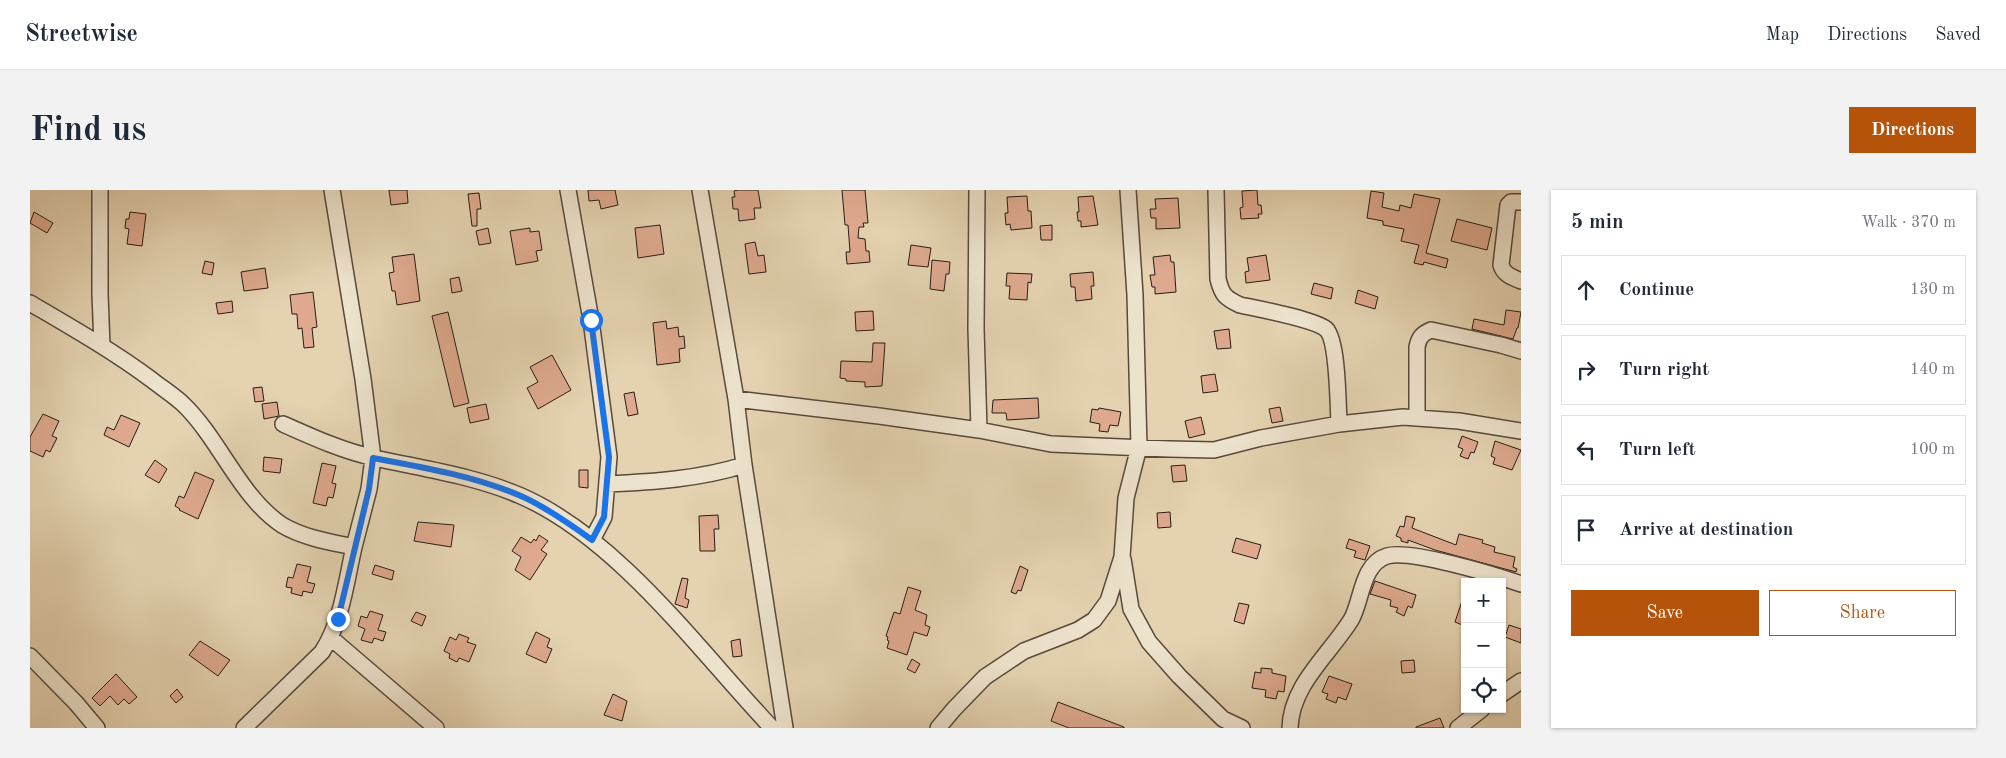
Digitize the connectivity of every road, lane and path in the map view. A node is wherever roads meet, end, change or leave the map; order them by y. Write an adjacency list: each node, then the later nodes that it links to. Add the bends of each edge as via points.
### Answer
1 (100, 190): 11 (street)
2 (332, 190): 20 (street)
3 (568, 190): 22 (street, via 591,320 609,457)
4 (700, 190): 13 (street)
5 (977, 190): 17 (street)
6 (1128, 190): 19 (street, via 1135,295)
7 (1216, 190): 16 (street, via 1218,280 1222,293 1240,305 1315,323 1327,330 1334,349)
8 (1521, 202): 9 (street, via 1508,205 1501,265 1507,275)
9 (1521, 281)
10 (30, 303): 11 (street)
11 (102, 346): 24 (street, via 184,404 251,493 282,525 310,537)
12 (1521, 351): 14 (street, via 1431,330 1423,333 1417,348)
13 (736, 399): 17 (street); 21 (street)
14 (1416, 417): 16 (street); 18 (street)
15 (283, 424): 20 (street)
16 (1339, 424): 19 (street, via 1214,450)
17 (978, 430): 19 (street, via 1051,444)
18 (1521, 431)
19 (1138, 447): 25 (street, via 1126,498)
20 (373, 458): 23 (street, via 447,473 521,496 568,522); 24 (street, via 369,489)
21 (744, 465): 22 (street, via 722,472 650,482); 36 (street)
22 (606, 484): 23 (street, via 604,517)
23 (592, 540): 35 (street, via 675,621)
24 (354, 547): 27 (street)
25 (1122, 556): 37 (street, via 1108,601 1094,620 1078,630 1024,651 985,677); 38 (street, via 1132,609 1149,642 1223,719)
26 (1521, 584): 39 (street, via 1454,564 1399,554 1376,562 1361,587 1352,618 1296,696)
27 (331, 638): 33 (street, via 322,652); 34 (street)
28 (30, 656): 32 (street)
29 (1521, 681): 30 (street)
30 (1506, 691)
31 (1477, 713): 40 (street)
32 (97, 728)
33 (244, 728)
34 (436, 728)
35 (772, 728)
36 (785, 728)
37 (938, 728)
38 (1242, 728)
39 (1290, 728)
40 (1458, 728)

